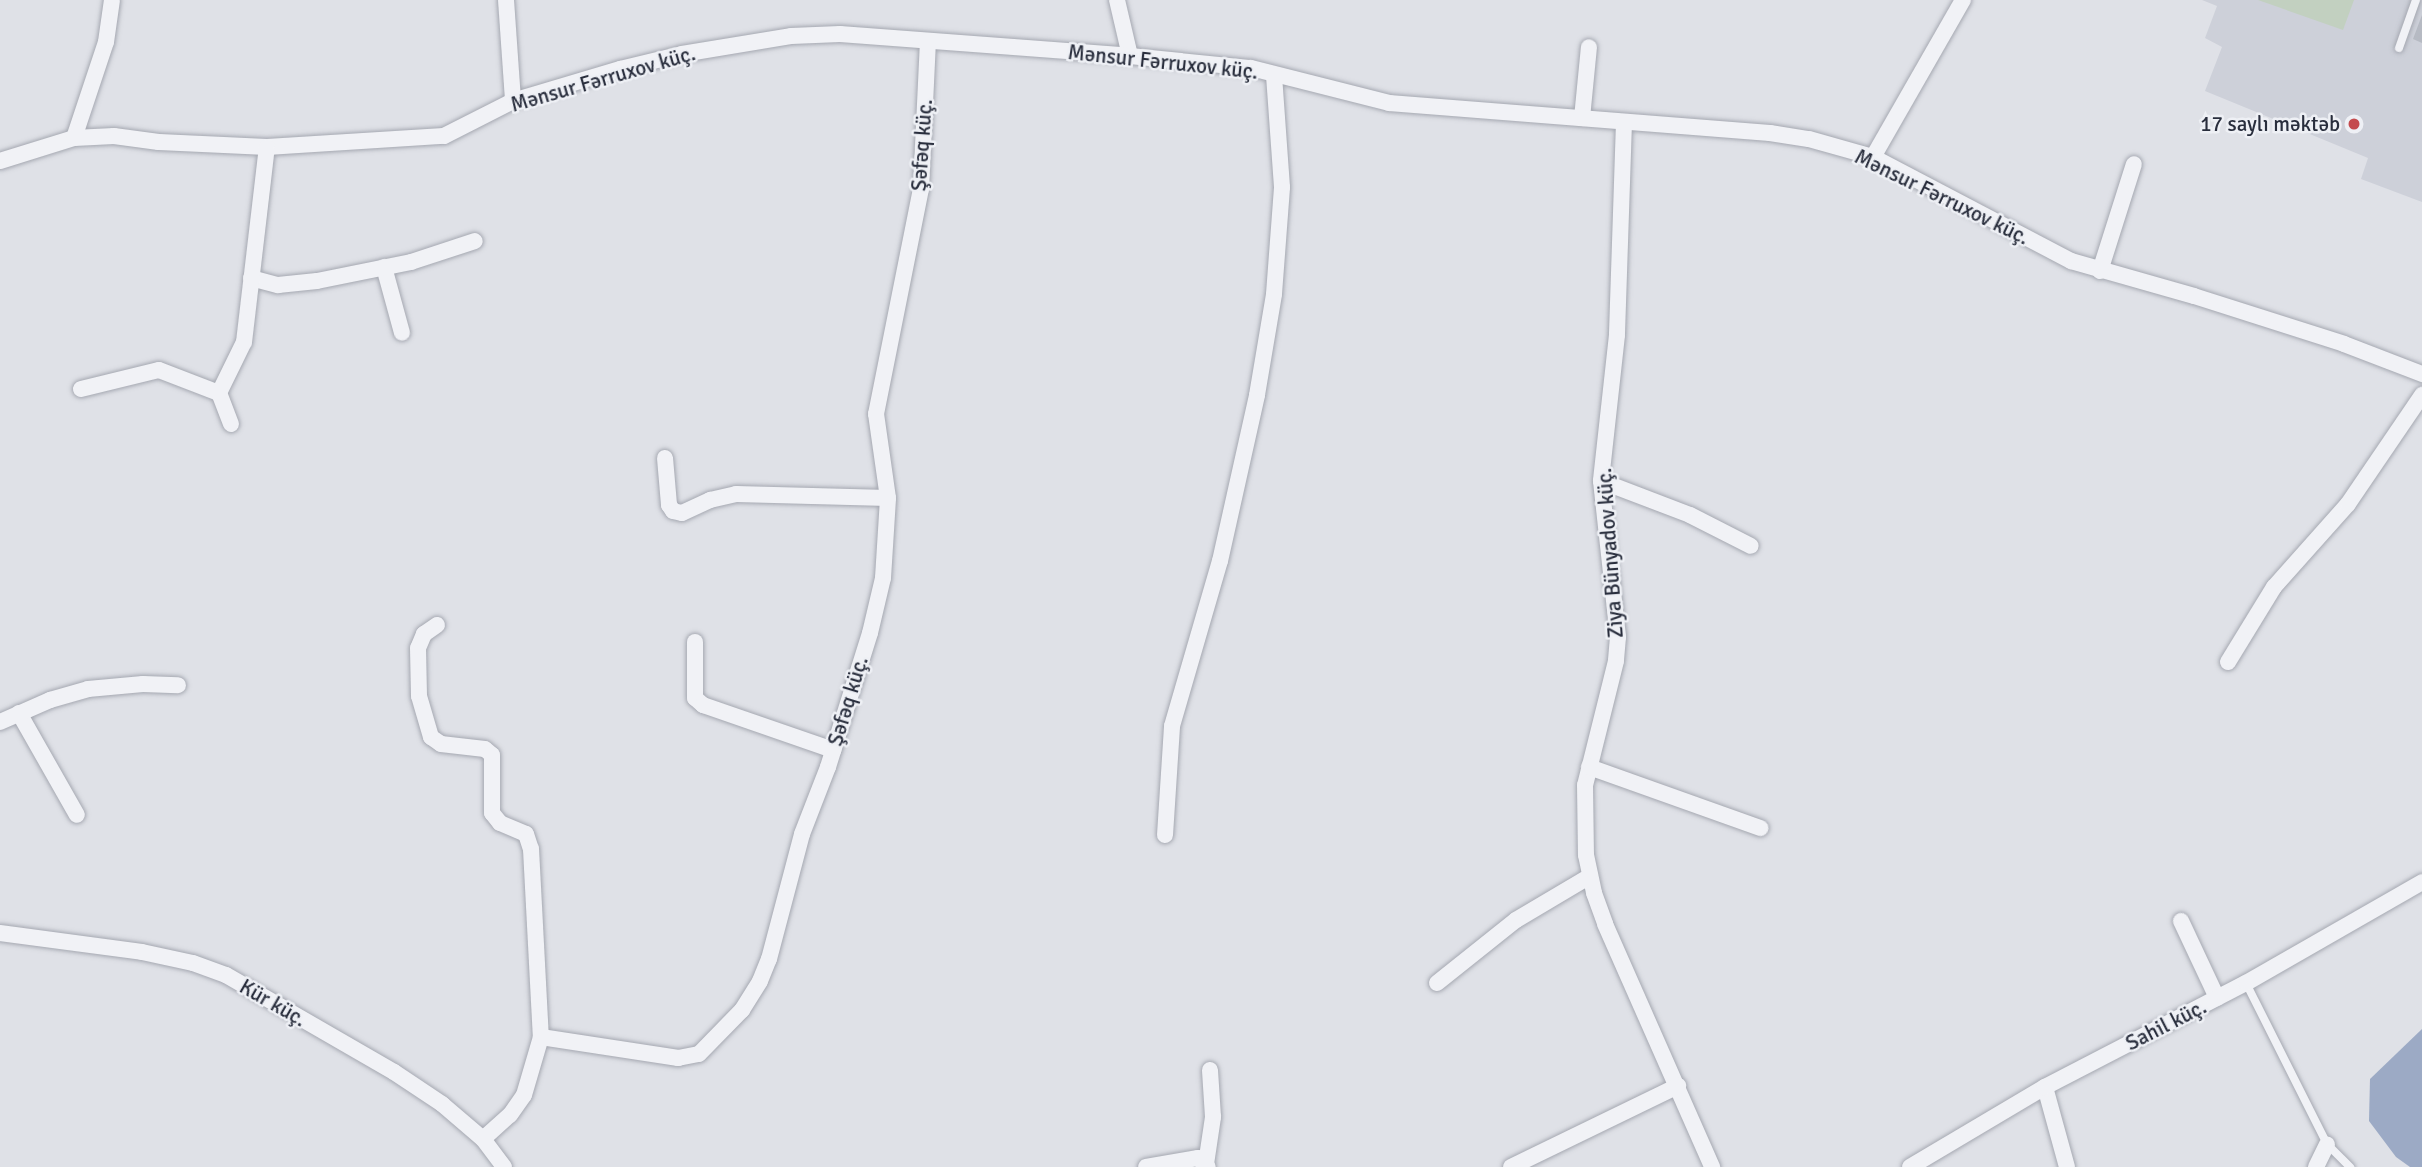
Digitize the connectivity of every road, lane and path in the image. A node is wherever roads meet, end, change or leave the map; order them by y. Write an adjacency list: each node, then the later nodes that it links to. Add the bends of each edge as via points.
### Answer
1 (113, 0): 14 (street, via 106,42)
2 (506, 0): 11 (street)
3 (1117, 0): 9 (street)
4 (1963, 0): 16 (street)
5 (2416, 0): 8 (lane)
6 (928, 41): 9 (street, Mənsur Fərruxov küç.); 11 (street, Mənsur Fərruxov küç., via 840,34 791,36 682,54); 31 (street, Şəfəq küç., via 921,189 876,414)
7 (1589, 47): 12 (street)
8 (2399, 48)
9 (1130, 55): 10 (street, Mənsur Fərruxov küç., via 1251,68)
10 (1275, 75): 12 (street, Mənsur Fərruxov küç., via 1389,103); 43 (street, via 1282,187 1274,294 1220,561 1172,726)
11 (513, 101): 15 (street, Mənsur Fərruxov küç., via 444,136)
12 (1582, 118): 13 (street, Mənsur Fərruxov küç.)
13 (1624, 121): 16 (street, Mənsur Fərruxov küç., via 1770,133); 30 (street, Ziya Bünyadov küç., via 1617,335)
14 (74, 138): 15 (street, Mənsur Fərruxov küç., via 114,136); 17 (street, Mənsur Fərruxov küç.)
15 (267, 147): 22 (street)
16 (1873, 158): 21 (street, Mənsur Fərruxov küç., via 2001,227)
17 (0, 161)
18 (2134, 164): 21 (street)
19 (475, 242): 20 (street)
20 (384, 267): 22 (street, via 278,285); 23 (street)
21 (2100, 271): 24 (street, Mənsur Fərruxov küç., via 2194,296)
22 (251, 278): 26 (street, via 244,342)
23 (402, 333)
24 (2422, 374)
25 (81, 389): 26 (street, via 159,370)
26 (219, 393): 28 (street)
27 (2422, 395): 35 (street, via 2348,504 2274,587)
28 (231, 424)
29 (665, 458): 31 (street, via 669,505 682,513 736,494)
30 (1601, 481): 32 (street, via 1690,515); 40 (street, Ziya Bünyadov küç., via 1618,637)
31 (888, 498): 39 (street, Şəfəq küç., via 883,578)
32 (1751, 546)
33 (438, 625): 51 (street, via 424,634 418,648 424,718 431,737 441,744 485,749 492,755 492,813 500,823 526,835 531,849)
34 (695, 642): 39 (street, via 695,698 703,705)
35 (2228, 662)
36 (178, 685): 37 (street, via 88,689)
37 (19, 713): 38 (street); 41 (street)
38 (0, 722)
39 (833, 750): 51 (street, Şəfəq küç., via 802,834 760,981 742,1010 713,1041 699,1054 678,1058)
40 (1589, 767): 42 (street); 44 (street, Ziya Bünyadov küç., via 1584,807)
41 (77, 815)
42 (1760, 828)
43 (1165, 835)
44 (1590, 876): 48 (street, via 1516,920); 53 (street, Ziya Bünyadov küç., via 1605,924)
45 (2422, 882): 49 (street, Sahil küç.)
46 (2181, 921): 50 (street)
47 (0, 933): 55 (street, Kür küç., via 142,952 226,975 394,1072)
48 (1437, 983)
49 (2246, 984): 50 (street, Sahil küç.); 56 (lane)
50 (2217, 998): 54 (street, Sahil küç.)
51 (541, 1037): 55 (street, via 524,1096)
52 (1210, 1070): 57 (street, via 1213,1117)
53 (1678, 1086): 61 (street); 62 (street, Ziya Bünyadov küç.)
54 (2045, 1087): 58 (street, Sahil küç.); 63 (street)
55 (483, 1139): 59 (street, Kür küç.)
56 (2327, 1144): 64 (street); 65 (lane)
57 (1207, 1165): 60 (street, via 1198,1158)
58 (1917, 1165)
59 (504, 1167)
60 (1146, 1167)
61 (1511, 1167)
62 (1712, 1167)
63 (2067, 1167)
64 (2316, 1167)
65 (2350, 1167)

